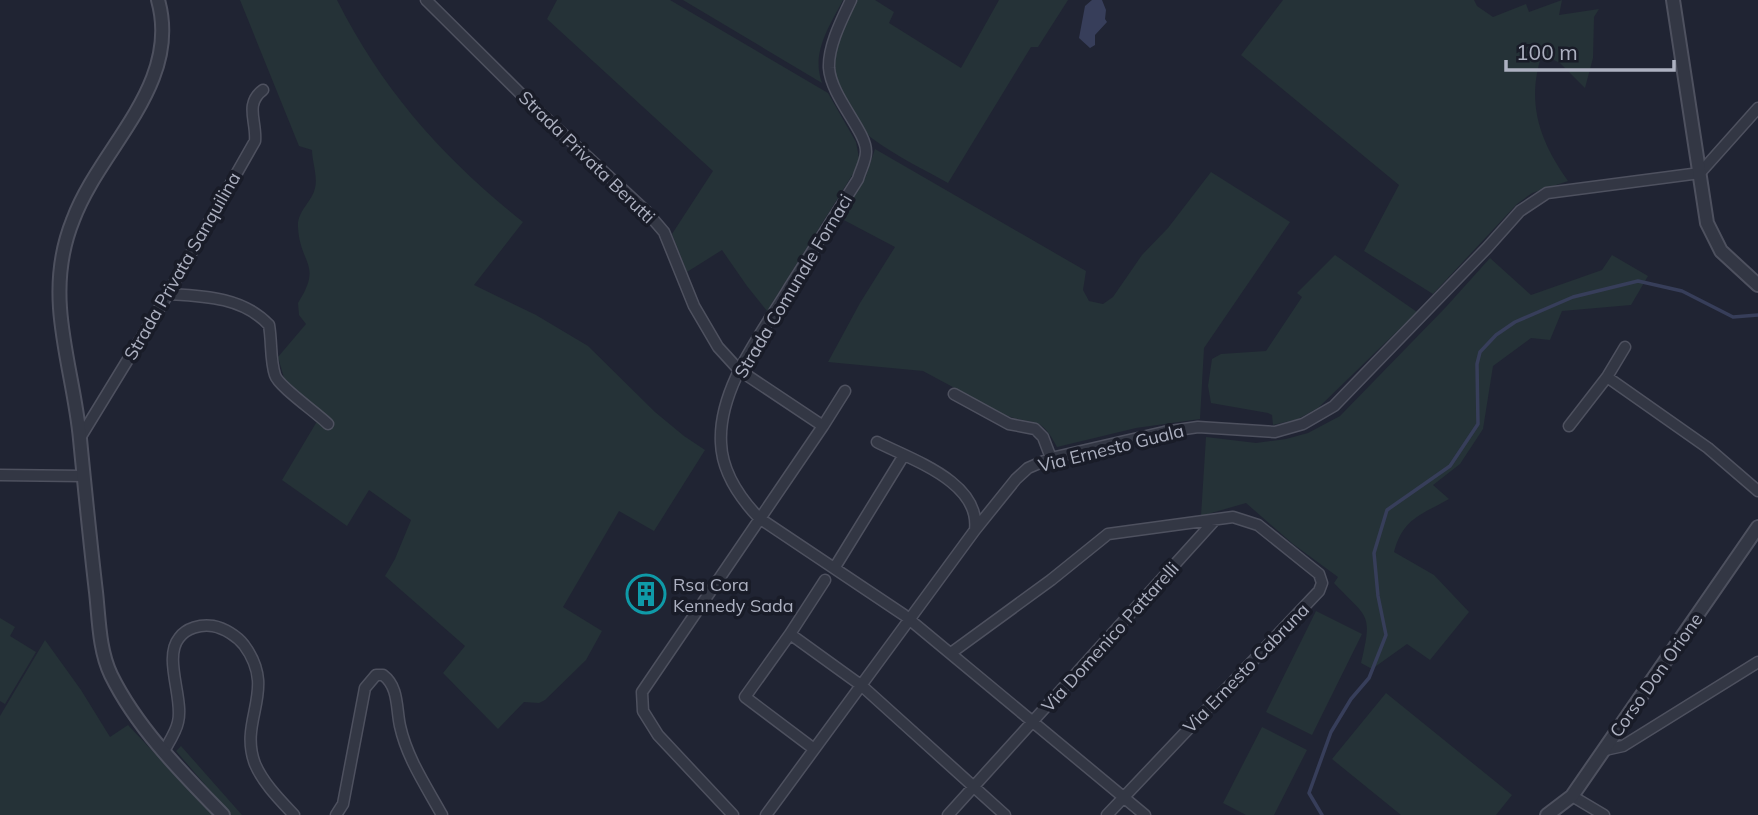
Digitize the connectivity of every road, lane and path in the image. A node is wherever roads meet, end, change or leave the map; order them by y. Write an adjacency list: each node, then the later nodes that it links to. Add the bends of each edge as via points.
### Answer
1 (158, 0): 18 (street, via 164,36 152,81 85,193 64,247 60,308)
2 (426, 0): 11 (street, Strada Privata Berutti, via 664,232 694,306 718,347)
3 (851, 0): 11 (street, Strada Comunale Fornaci, via 837,29 829,67 836,94 867,151 858,179)
4 (1673, 0): 7 (street)
5 (263, 90): 9 (street, Strada Privata Sanquilina, via 251,107 255,141)
6 (1758, 108): 7 (street)
7 (1700, 173): 8 (street, via 1712,235 1721,251); 21 (street, Via Ernesto Guala, via 1547,193 1520,211 1334,406 1303,424 1275,432 1198,427)
8 (1754, 281)
9 (168, 294): 15 (street, via 234,303 265,321 275,376); 18 (street, Strada Privata Sanquilina)
10 (1625, 347): 12 (street)
11 (739, 370): 16 (street, Strada Privata Berutti); 25 (street, Strada Comunale Fornaci, via 725,410 720,444 727,472)
12 (1606, 377): 17 (street); 24 (street, via 1708,448)
13 (845, 391): 16 (street)
14 (954, 394): 21 (street, via 1009,424 1035,429)
15 (328, 424)
16 (823, 426): 25 (street)
17 (1569, 426)
18 (80, 438): 23 (street)
19 (877, 442): 20 (street)
20 (904, 455): 28 (street, via 960,489 976,516); 29 (street)
21 (1051, 458): 28 (street, Via Ernesto Guala, via 1016,479)
22 (0, 475): 23 (street)
23 (83, 476): 39 (street, via 109,672 128,706)
24 (1758, 491)
25 (759, 518): 29 (street, Strada Comunale Fornaci); 47 (street, via 642,692 643,711 658,735)
26 (1215, 519): 33 (street, via 1108,534); 36 (street, Via Domenico Pattarelli); 42 (street, Via Ernesto Cabruna, via 1233,517 1258,525 1319,574 1322,583)
27 (1758, 527): 38 (street, Corso Don Orione)
28 (975, 530): 31 (street, Via Ernesto Guala)
29 (835, 567): 31 (street, Strada Comunale Fornaci)
30 (825, 580): 32 (street)
31 (910, 620): 33 (street, Strada Comunale Fornaci); 35 (street, Via Ernesto Guala)
32 (790, 635): 35 (street); 37 (street, via 745,697)
33 (951, 653): 36 (street, Strada Comunale Fornaci)
34 (1758, 662): 38 (street, via 1623,746)
35 (862, 686): 37 (street, Via Ernesto Guala); 40 (street)
36 (1034, 722): 40 (street, Via Domenico Pattarelli); 42 (street, Strada Comunale Fornaci)
37 (814, 750): 48 (street, Via Ernesto Guala)
38 (1605, 750): 41 (street, Corso Don Orione)
39 (164, 751): 43 (street); 44 (street, via 179,720 173,652 177,639 200,626 226,630 242,642 259,677 250,743 256,764)
40 (974, 788): 49 (street, Via Domenico Pattarelli); 50 (street)
41 (1572, 796): 53 (street, Corso Don Orione); 54 (street)
42 (1124, 797): 51 (street, Via Ernesto Cabruna); 52 (street, Strada Comunale Fornaci)
43 (223, 815)
44 (294, 815)
45 (336, 815): 46 (street, via 365,688 376,675 383,675 393,686 407,751)
46 (442, 815)
47 (733, 815)
48 (766, 815)
49 (948, 815)
50 (1005, 815)
51 (1107, 815)
52 (1145, 815)
53 (1547, 815)
54 (1604, 815)

